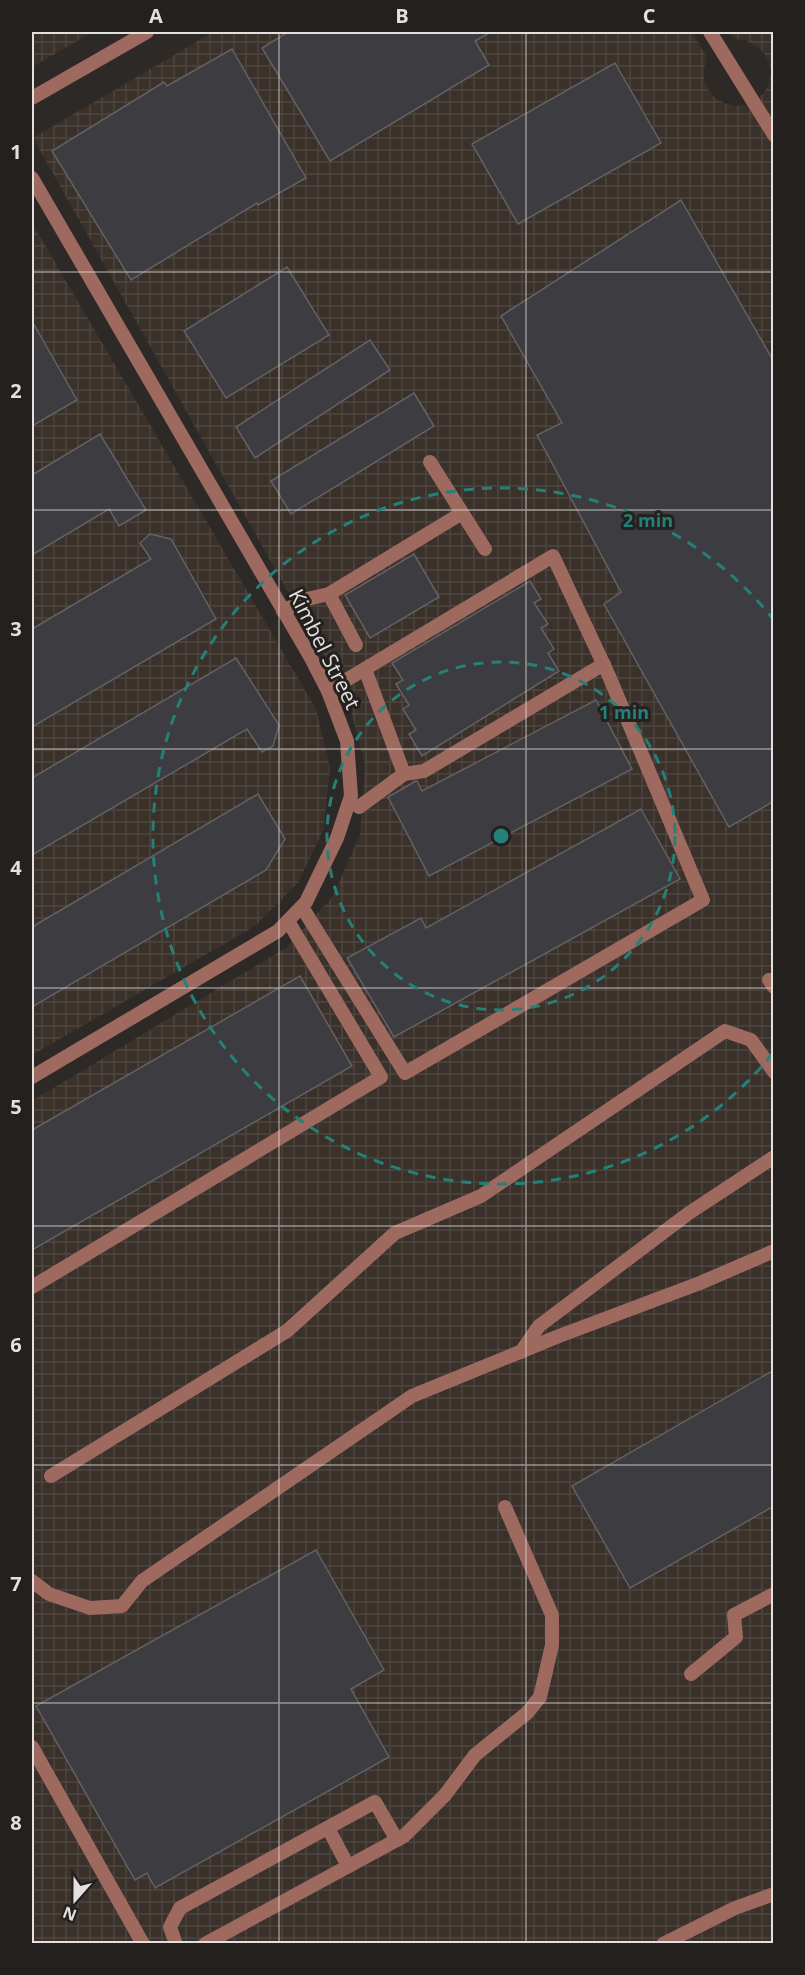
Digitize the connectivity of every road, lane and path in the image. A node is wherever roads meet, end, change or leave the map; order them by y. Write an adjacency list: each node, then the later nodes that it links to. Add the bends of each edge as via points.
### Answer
1 (147, 32): 3 (street)
2 (710, 32): 4 (street)
3 (32, 98)
4 (774, 135)
5 (32, 178): 10 (street, Kimbel Street)
6 (430, 462): 7 (street)
7 (462, 513): 8 (street); 9 (street)
8 (485, 549)
9 (329, 594): 10 (street); 11 (street)
10 (283, 612): 14 (street, Kimbel Street)
11 (356, 645)
12 (604, 664): 13 (street, via 553,556); 15 (street, via 424,771); 17 (street, via 703,900 405,1073)
13 (364, 669): 14 (street); 15 (street)
14 (328, 691): 17 (street, Kimbel Street, via 347,741 351,796 337,838)
15 (404, 774): 16 (street)
16 (359, 807)
17 (302, 907): 18 (street, Kimbel Street)
18 (288, 921): 20 (street, Kimbel Street, via 278,931); 23 (street, via 381,1077)
19 (772, 1065): 25 (street, via 751,1040 725,1031 481,1196 395,1233 287,1331)
20 (32, 1077)
21 (774, 1157): 24 (street, via 688,1213 548,1319)
22 (774, 1251): 24 (street)
23 (32, 1287)
24 (521, 1352): 27 (street, via 412,1396 142,1581 122,1606 90,1608 49,1594)
25 (51, 1476)
26 (505, 1507): 32 (street, via 552,1615 552,1645 540,1697 527,1713 475,1755 445,1795)
27 (32, 1581)
28 (774, 1593): 29 (street, via 734,1615 736,1637)
29 (691, 1674)
30 (34, 1756): 35 (street)
31 (328, 1828): 32 (street, via 375,1802); 33 (street); 36 (street, via 180,1908 170,1927)
32 (397, 1840): 33 (street)
33 (348, 1866): 37 (street)
34 (774, 1894): 38 (street, via 735,1908)
35 (143, 1944)
36 (176, 1944)
37 (205, 1944)
38 (663, 1944)

